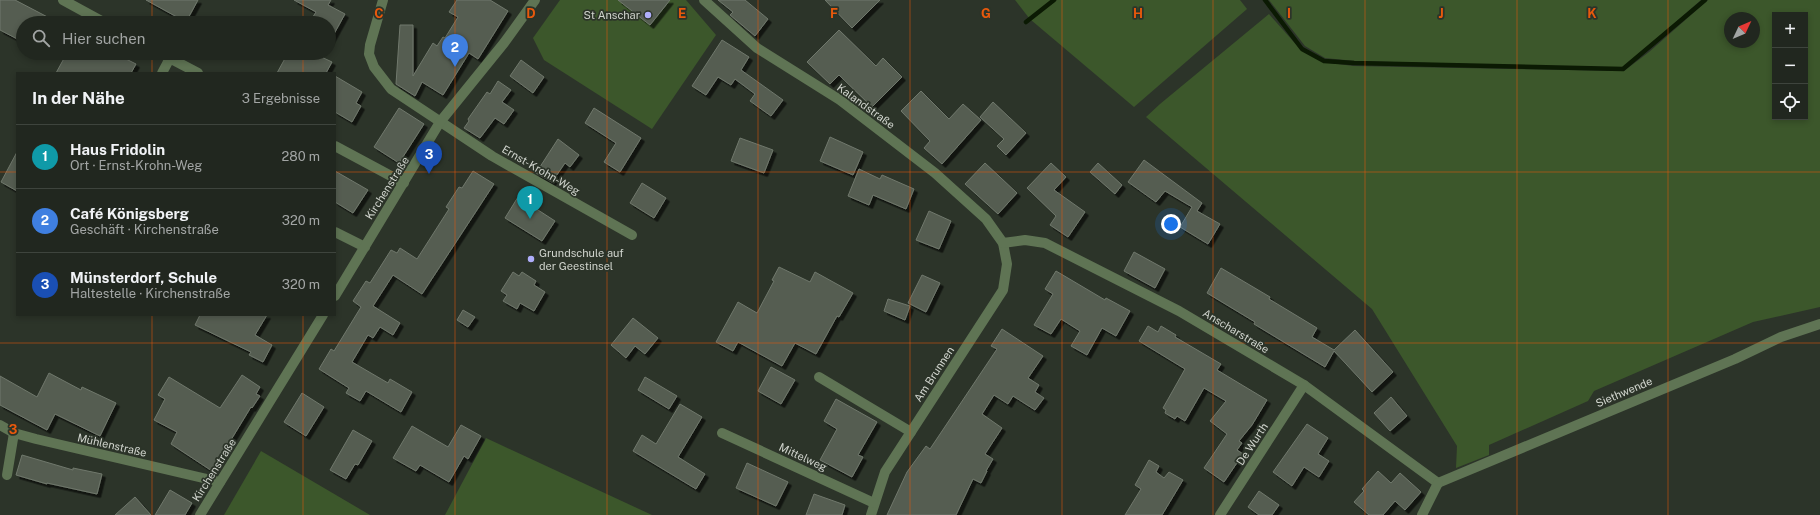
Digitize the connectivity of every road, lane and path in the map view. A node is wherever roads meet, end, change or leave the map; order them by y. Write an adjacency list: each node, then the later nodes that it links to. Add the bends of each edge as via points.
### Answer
1 (63, 0): 5 (street)
2 (382, 0): 10 (street, Ernst-Krohn-Weg, via 370,44 370,60 390,89)
3 (535, 0): 10 (street, Kirchenstraße)
4 (704, 0): 15 (street, Kalandstraße, via 757,48 840,100 936,173 986,219)
5 (92, 16)
6 (169, 60): 8 (street)
7 (174, 60): 9 (street)
8 (163, 72)
9 (196, 72)
10 (440, 122): 12 (street, Kirchenstraße); 14 (street, Ernst-Krohn-Weg, via 498,159)
11 (336, 147): 12 (street)
12 (404, 183): 16 (street, Kirchenstraße)
13 (336, 233): 16 (street)
14 (632, 235)
15 (1004, 243): 21 (street, Anscharstraße, via 1025,240 1045,243 1179,311); 23 (street, Am Brunnen, via 1007,264 1003,290)
16 (365, 248): 17 (street, Kirchenstraße)
17 (336, 294)
18 (322, 316): 27 (street, Kirchenstraße)
19 (1820, 324): 28 (street, Siethwende, via 1781,337 1735,359)
20 (819, 377): 23 (street)
21 (1304, 385): 28 (street, Anscharstraße); 32 (street, De Wurth)
22 (0, 425): 24 (street, Mühlenstraße)
23 (911, 432): 29 (street, Am Brunnen, via 885,472)
24 (14, 433): 26 (street); 27 (street, Mühlenstraße)
25 (722, 433): 29 (street, Mittelweg)
26 (6, 475)
27 (220, 482): 30 (street, Kirchenstraße)
28 (1438, 483): 33 (street)
29 (874, 503): 31 (street, Am Brunnen)
30 (200, 515)
31 (871, 515)
32 (1220, 515)
33 (1422, 515)

